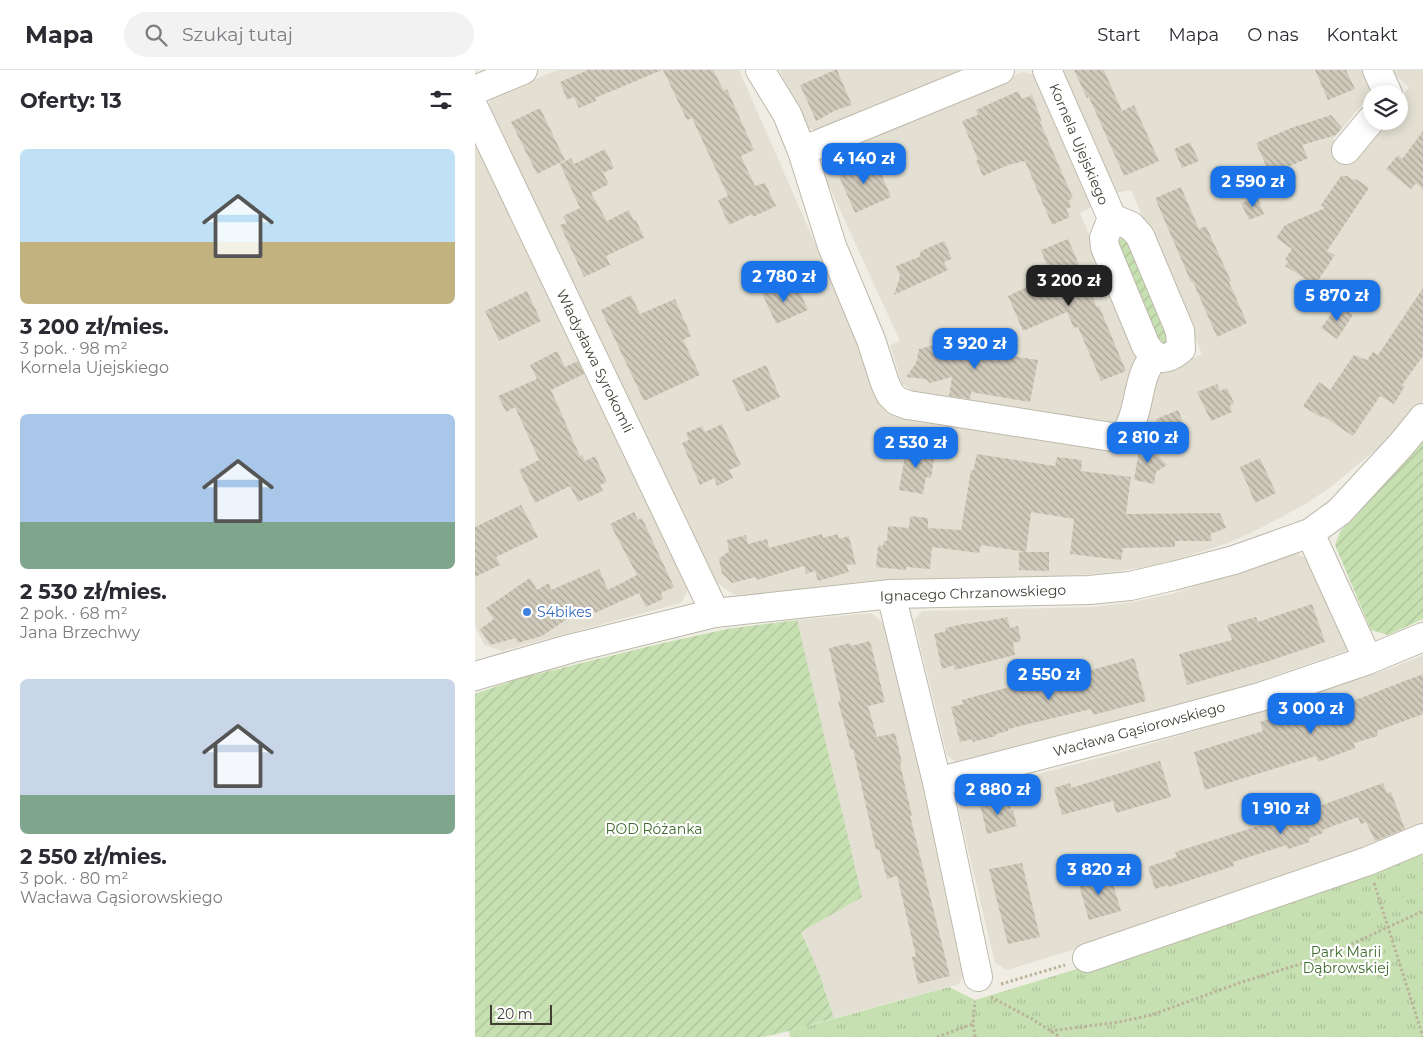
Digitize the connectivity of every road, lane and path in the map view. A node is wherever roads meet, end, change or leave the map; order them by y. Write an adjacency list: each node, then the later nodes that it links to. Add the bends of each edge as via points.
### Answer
1 (523, 70): 7 (street)
2 (760, 70): 11 (street, via 787,114)
3 (1000, 70): 11 (street)
4 (1047, 70): 12 (street, Kornela Ujejskiego)
5 (1377, 70): 6 (street)
6 (1384, 85)
7 (475, 90)
8 (475, 110): 17 (street, Władysława Syrokomli)
9 (1363, 130): 10 (street)
10 (1346, 150)
11 (802, 151): 13 (street, via 832,246 885,383 897,401 1112,436 1124,435 1130,427 1144,374)
12 (1112, 218): 13 (street, Kornela Ujejskiego, via 1104,238 1105,247 1146,346); 13 (street, Kornela Ujejskiego, via 1131,226 1140,236 1180,330 1181,349 1164,358)
13 (1155, 356)
14 (1423, 418): 15 (street, Ignacego Chrzanowskiego, via 1339,512)
15 (1311, 533): 16 (street, Ignacego Chrzanowskiego, via 1234,560 1130,586 1089,590); 19 (street)
16 (891, 594): 17 (street, Ignacego Chrzanowskiego); 21 (street)
17 (715, 613): 20 (street, Ignacego Chrzanowskiego)
18 (1423, 637): 19 (street, Wacława Gąsiorowskiego)
19 (1368, 660): 21 (street, Wacława Gąsiorowskiego, via 1259,697 1165,724)
20 (475, 676)
21 (937, 782): 27 (street)
22 (1423, 838): 23 (street)
23 (1368, 861): 25 (path); 26 (street)
24 (1423, 911): 25 (path)
25 (1388, 928): 29 (path, via 1334,952 1151,1016); 33 (path)
26 (1087, 958): 27 (path)
27 (978, 984): 28 (path); 29 (path)
28 (973, 1024): 30 (path); 31 (path)
29 (1050, 1031): 32 (path)
30 (937, 1037)
31 (975, 1037)
32 (1060, 1037)
33 (1423, 1037)

